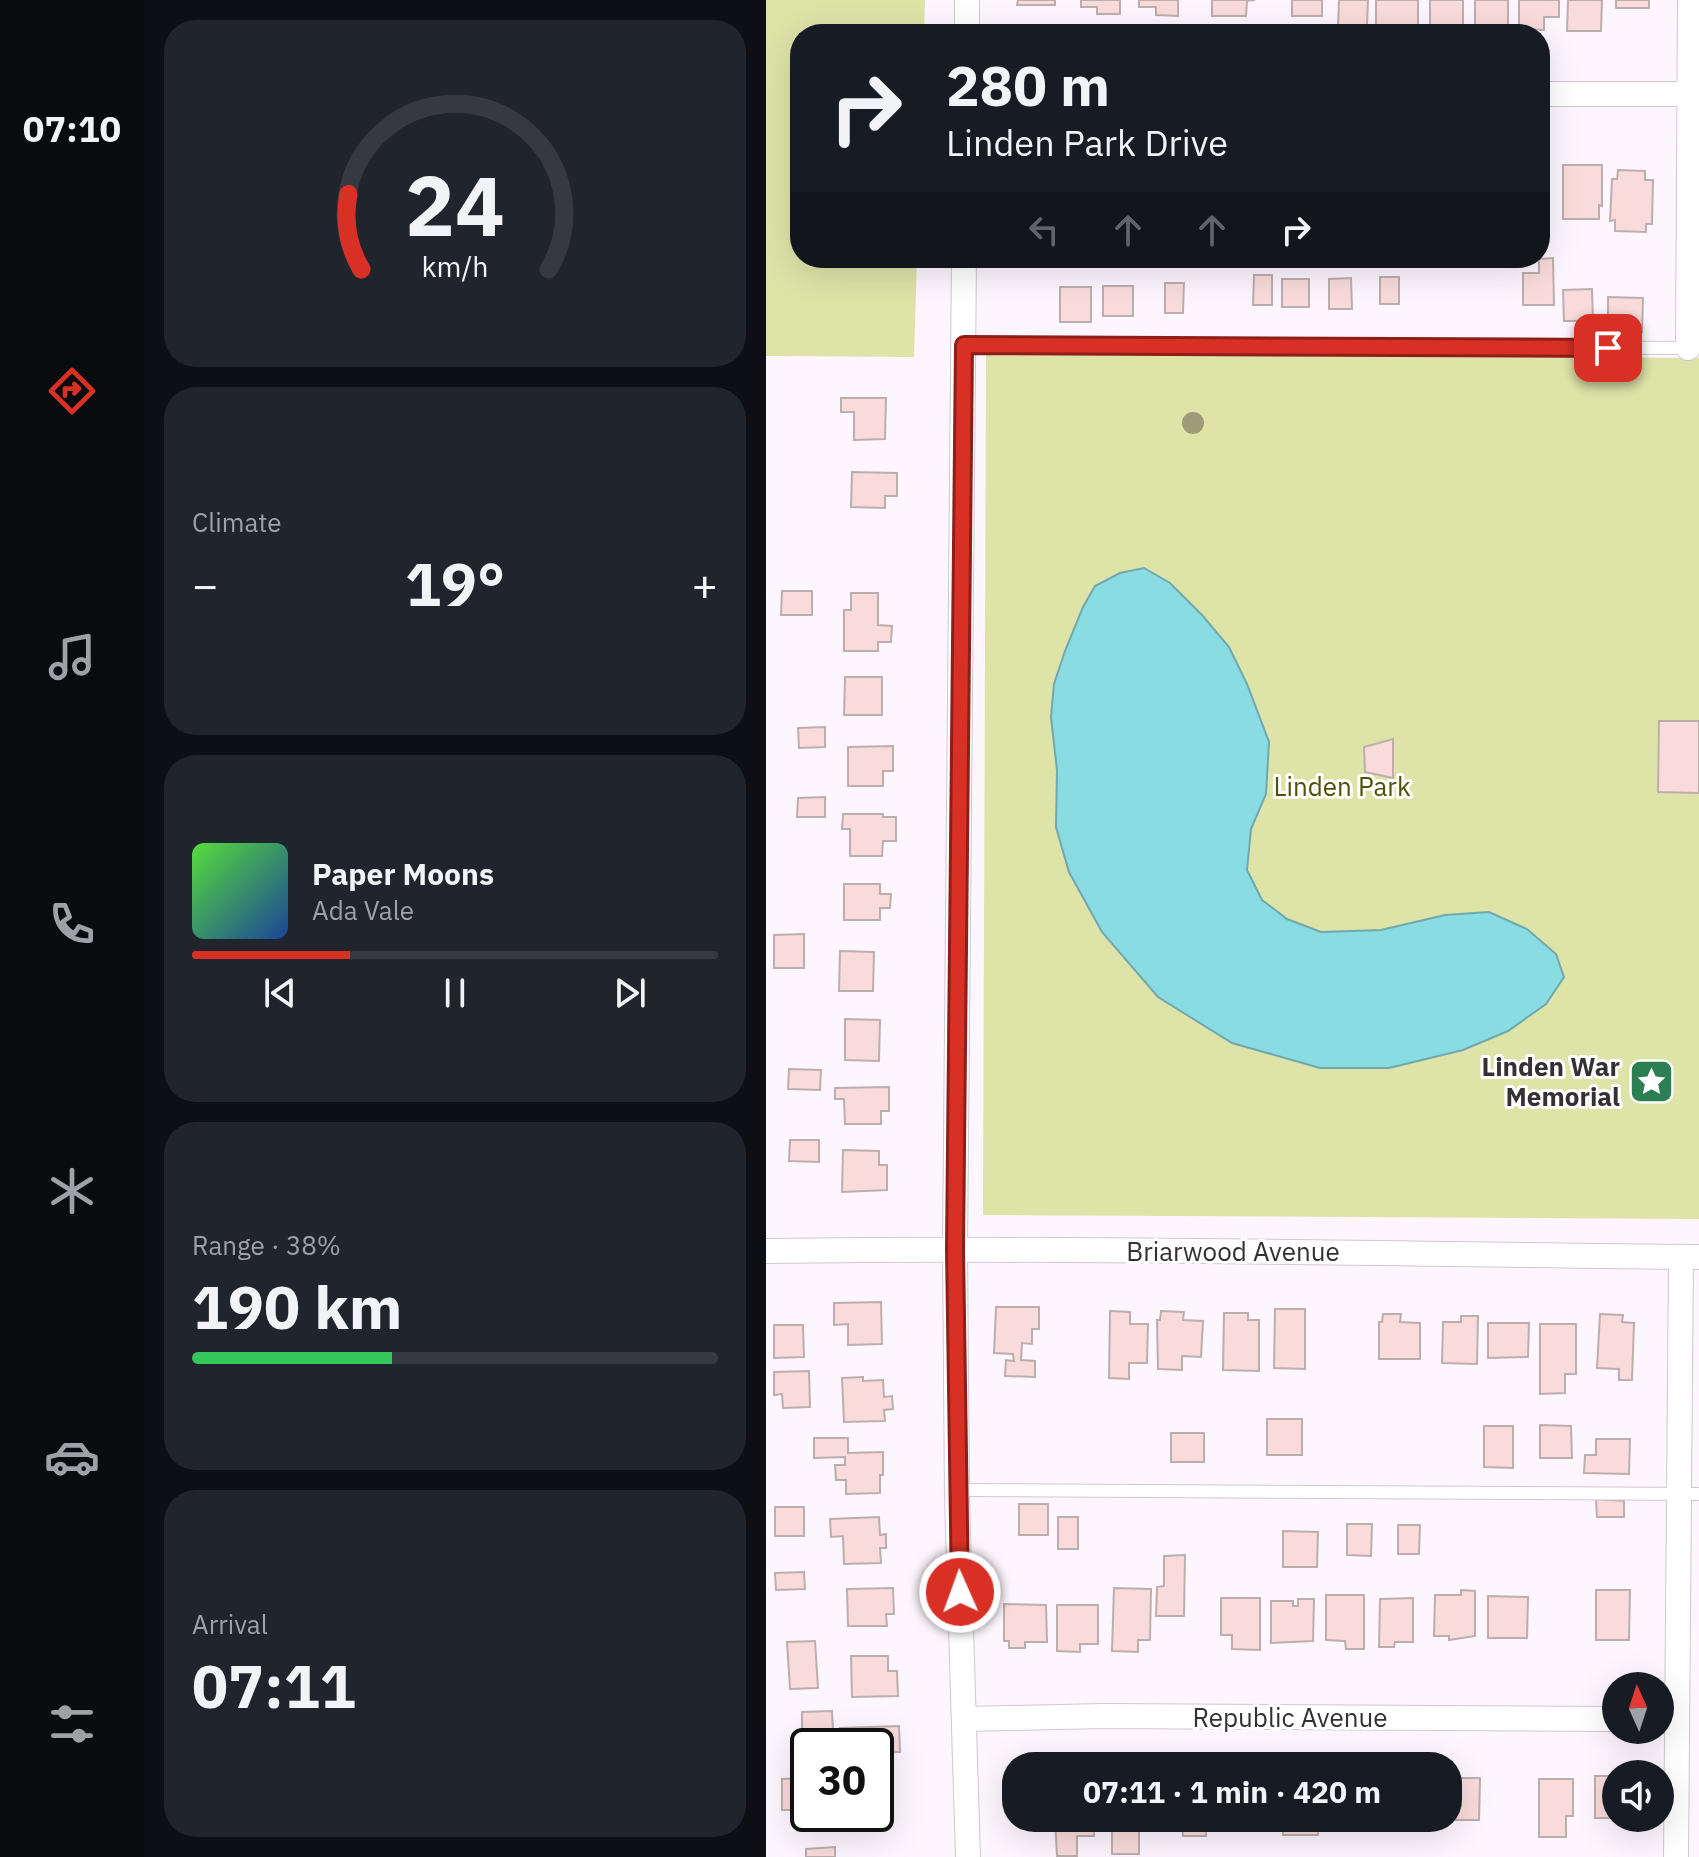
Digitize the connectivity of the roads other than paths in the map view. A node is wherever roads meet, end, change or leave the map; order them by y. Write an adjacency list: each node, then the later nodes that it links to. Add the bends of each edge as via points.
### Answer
1 (967, 0): 3 (street)
2 (1690, 0): 5 (street)
3 (967, 24)
4 (1550, 94): 5 (street)
5 (1693, 94): 8 (street)
6 (964, 268): 7 (street)
7 (964, 345): 8 (lane); 9 (street)
8 (1694, 348)
9 (955, 1249): 10 (street, Briarwood Avenue); 11 (street, Briarwood Avenue); 12 (street)
10 (766, 1251)
11 (1690, 1257): 13 (street)
12 (957, 1490): 13 (lane); 14 (street)
13 (1689, 1494): 16 (street)
14 (965, 1719): 15 (street, Republic Avenue); 17 (street)
15 (1602, 1719)
16 (1678, 1720): 18 (street)
17 (968, 1857)
18 (1676, 1857)

